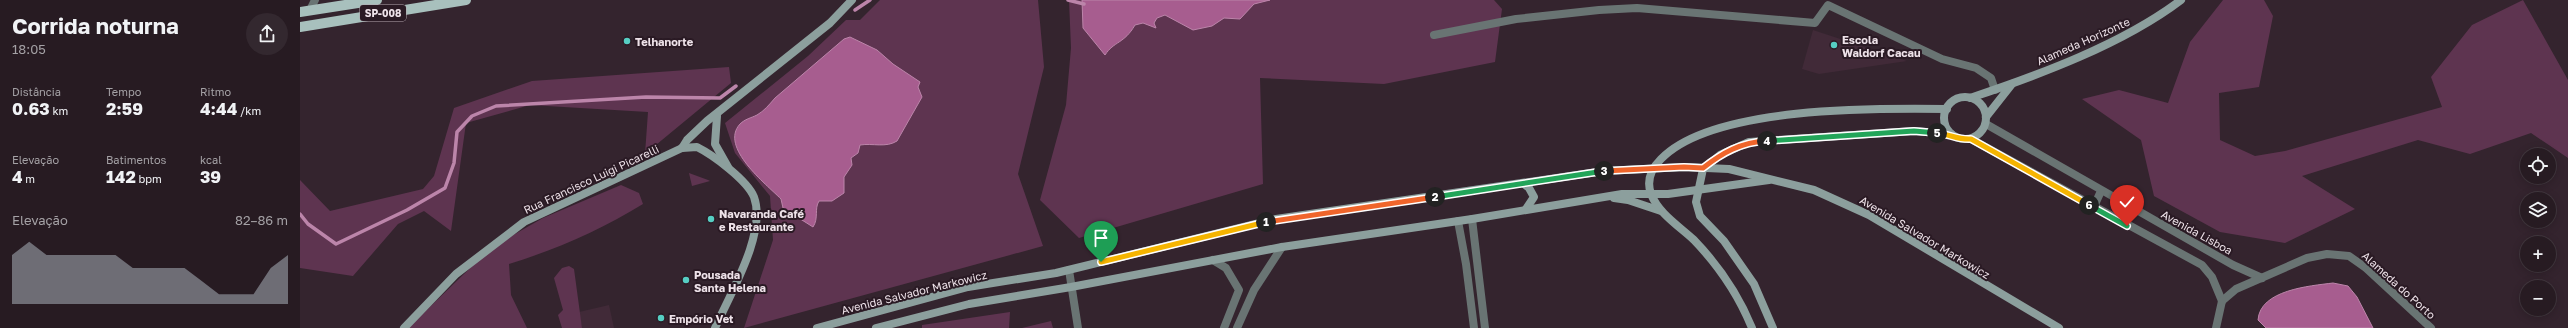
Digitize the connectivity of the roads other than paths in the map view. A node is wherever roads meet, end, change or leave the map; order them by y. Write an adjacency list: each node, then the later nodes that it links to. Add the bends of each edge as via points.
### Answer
1 (315, 0): 6 (street)
2 (377, 0): 6 (main road, SP-008)
3 (466, 0): 8 (main road, SP-008)
4 (852, 0): 15 (street, Rua Francisco Luigi Picarelli, via 830,23)
5 (2181, 0): 10 (street, Alameda Horizonte, via 2162,15 2112,42)
6 (310, 10): 7 (main road, SP-008)
7 (300, 12)
8 (300, 27)
9 (1434, 35): 11 (street, via 1516,20 1637,8 1815,23 1828,5 1942,59 1976,68 1991,78)
10 (2012, 84): 11 (street, Alameda Horizonte); 14 (street, Alameda Horizonte)
11 (1995, 90): 12 (street, Alameda Horizonte); 14 (street, Alameda Horizonte)
12 (1970, 98): 13 (street, via 1956,100); 16 (street, via 1981,104)
13 (1947, 109): 17 (street, via 1944,122); 20 (street, via 1820,111 1724,125 1686,139 1669,150)
14 (1992, 109): 16 (street, Alameda Horizonte)
15 (717, 116): 19 (street, Rua Francisco Luigi Picarelli, via 692,136); 22 (street, via 715,144)
16 (1986, 121): 18 (street, via 1977,136); 26 (street, Avenida Lisboa)
17 (1950, 134): 18 (street, via 1956,138); 21 (street, via 1914,131 1749,142 1720,155)
18 (1971, 139): 29 (street)
19 (682, 148): 22 (street, via 697,147); 42 (street, Rua Francisco Luigi Picarelli, via 524,222 456,274)
20 (1653, 168): 21 (street, Avenida Salvador Markowicz); 24 (street, Avenida Salvador Markowicz, via 1604,171); 27 (street, via 1648,181)
21 (1703, 168): 23 (street, Avenida Salvador Markowicz, via 1729,169); 25 (street)
22 (729, 170): 43 (street, via 753,195 757,209 756,228 746,259)
23 (1774, 179): 25 (street, Avenida Salvador Markowicz); 53 (street, Avenida Salvador Markowicz, via 1814,190 1869,215)
24 (1524, 184): 30 (street, via 1534,197); 36 (street, Avenida Salvador Markowicz, via 1276,219)
25 (1697, 190): 27 (street, Avenida Salvador Markowicz); 52 (street, via 1696,202 1700,216 1724,241 1754,284)
26 (2101, 191): 29 (street, via 2096,202); 37 (street, Avenida Lisboa, via 2233,265)
27 (1651, 194): 28 (street, Avenida Salvador Markowicz); 31 (street)
28 (1603, 197): 30 (street, Avenida Salvador Markowicz); 31 (street, via 1628,200)
29 (2090, 206): 41 (street, via 2202,265 2212,277)
30 (1526, 209): 32 (street, Avenida Salvador Markowicz)
31 (1661, 211): 51 (street, via 1713,261 1737,297)
32 (1472, 219): 33 (street, Avenida Salvador Markowicz); 50 (street)
33 (1458, 221): 34 (street, Avenida Salvador Markowicz); 49 (street)
34 (1282, 247): 35 (street, Avenida Salvador Markowicz); 40 (street)
35 (1213, 260): 38 (street, Avenida Salvador Markowicz); 39 (street, via 1226,268)
36 (1069, 270): 38 (street); 44 (street, Avenida Salvador Markowicz, via 968,287)
37 (2262, 278): 41 (street, Alameda do Porto, via 2236,289); 55 (street, Alameda do Porto, via 2307,258 2327,254 2349,256 2366,268)
38 (1071, 287): 45 (street, Avenida Salvador Markowicz, via 969,304); 46 (street)
39 (1239, 290): 40 (street); 47 (street)
40 (1254, 290): 48 (street)
41 (2222, 301): 54 (street)
42 (404, 328)
43 (715, 328)
44 (817, 328)
45 (876, 328)
46 (1078, 328)
47 (1224, 328)
48 (1237, 328)
49 (1474, 328)
50 (1485, 328)
51 (1752, 328)
52 (1773, 328)
53 (2059, 328)
54 (2216, 328)
55 (2431, 328)

